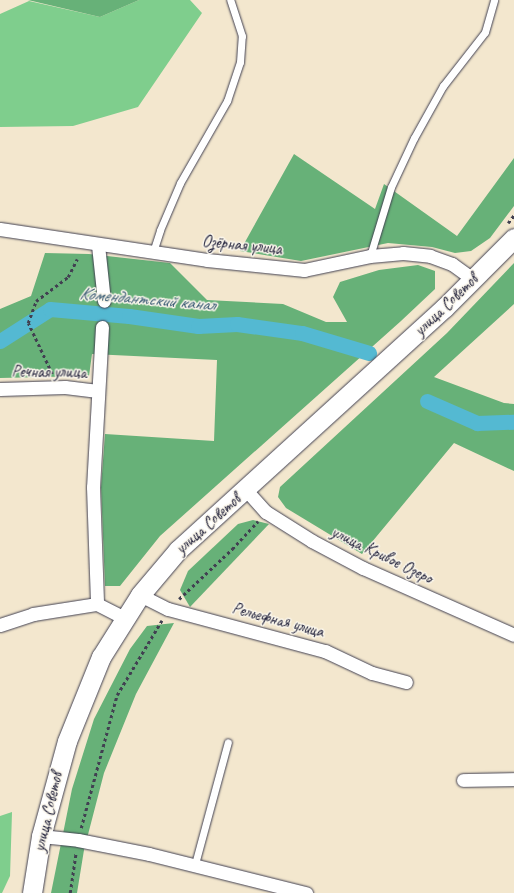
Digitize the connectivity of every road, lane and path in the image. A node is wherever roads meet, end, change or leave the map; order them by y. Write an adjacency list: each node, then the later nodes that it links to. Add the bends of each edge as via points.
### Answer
1 (230, 0): 6 (lane, via 242,36 240,62 228,101 180,183)
2 (494, 0): 7 (lane, via 485,32 443,86 414,138 391,187)
3 (0, 229): 5 (street, Озёрная улица)
4 (514, 238): 9 (main road, улица Советов)
5 (98, 245): 6 (street, Озёрная улица); 10 (street)
6 (153, 252): 7 (street, Озёрная улица, via 304,270)
7 (370, 256): 9 (street, Озёрная улица, via 403,253 430,256 452,264)
8 (77, 259): 12 (path, via 68,277 36,301 28,323 51,372)
9 (474, 279): 15 (main road, улица Советов)
10 (104, 301)
11 (102, 327): 14 (street)
12 (65, 387): 13 (street, Речная улица); 14 (street, Речная улица)
13 (0, 389)
14 (98, 391): 18 (street, via 94,487)
15 (246, 490): 16 (street, улица Кривое Озеро); 17 (main road, улица Советов, via 178,550)
16 (266, 512): 19 (path, via 232,549); 22 (street, улица Кривое Озеро, via 363,568)
17 (140, 595): 19 (street, Рельефная улица); 20 (main road, улица Советов)
18 (97, 604): 20 (street); 21 (street, via 32,614)
19 (168, 609): 23 (street, Рельефная улица, via 325,651 372,674); 28 (path, via 117,695)
20 (124, 618): 27 (main road, улица Советов, via 83,696 51,791)
21 (0, 625)
22 (514, 635)
23 (406, 682)
24 (228, 742): 29 (lane)
25 (463, 780): 26 (street)
26 (514, 780)
27 (41, 836): 28 (street); 30 (main road, улица Советов)
28 (78, 840): 29 (street); 31 (path)
29 (195, 864): 32 (street)
30 (32, 893)
31 (70, 893)
32 (306, 893)

